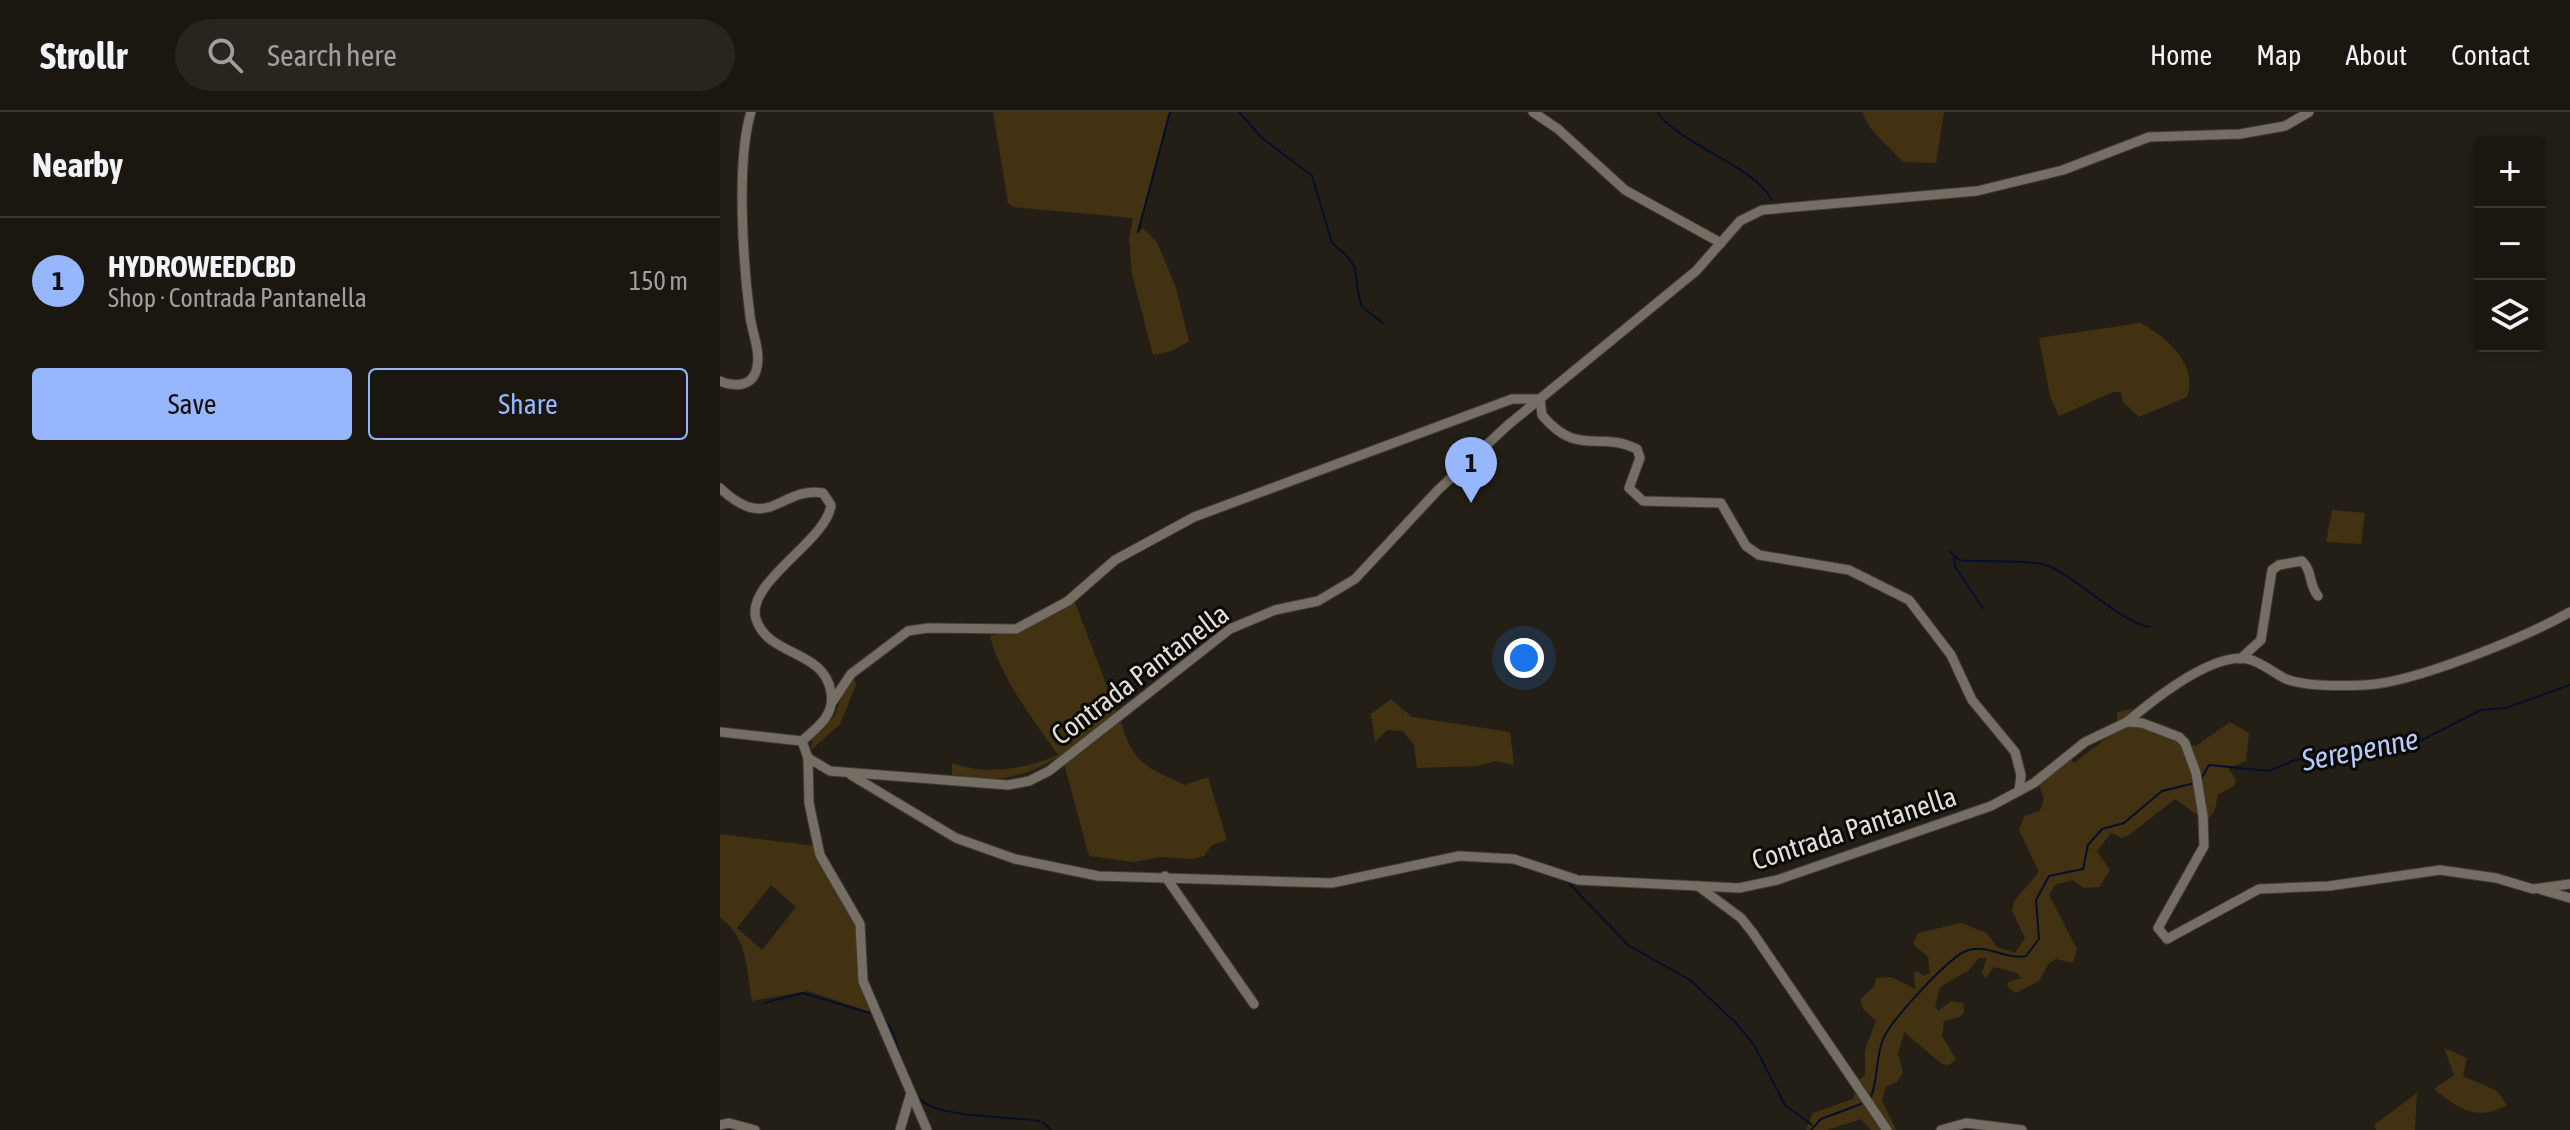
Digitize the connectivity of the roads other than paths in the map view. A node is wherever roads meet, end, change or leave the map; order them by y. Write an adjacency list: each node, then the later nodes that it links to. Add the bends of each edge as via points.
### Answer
1 (751, 112): 5 (street, via 742,153 750,316 759,361 752,379 730,386)
2 (1533, 112): 4 (street, via 1625,190)
3 (2309, 112): 4 (street, Contrada Pantanella, via 2285,126 2255,132 2149,137 2063,170 1977,191 1762,210 1740,221)
4 (1721, 243): 6 (street, Contrada Pantanella, via 1686,279)
5 (720, 381)
6 (1540, 399): 11 (street, via 1512,399 1227,502 1155,535 1115,560 1068,601 1016,629 908,631 851,674); 16 (street, Contrada Pantanella, via 1438,490 1355,579 1318,601 1275,610 1230,629 1049,771 1008,785); 17 (street, via 1542,415 1564,436 1637,449 1640,458 1629,488 1635,497 1721,503 1746,546 1759,555 1849,570 1909,600 1951,655 1972,700 2015,752)
7 (720, 488): 11 (street, via 751,508 778,506 814,492 823,493 831,505 822,525 761,595 756,617 770,638 824,670)
8 (2318, 596): 10 (street, via 2302,561 2272,570 2261,640)
9 (2570, 612): 10 (street, via 2443,665 2368,685 2290,680)
10 (2240, 659): 12 (street, Contrada Pantanella, via 2188,676)
11 (833, 701): 14 (street, via 822,723)
12 (2127, 722): 17 (street, Contrada Pantanella, via 2072,750); 21 (street, via 2179,737 2190,752 2198,787 2204,846 2158,928 2167,939 2259,889 2329,886 2440,870)
13 (720, 732): 14 (street)
14 (802, 741): 15 (street)
15 (808, 758): 16 (street, Contrada Pantanella, via 824,769); 24 (street, via 815,839 860,924 863,981)
16 (851, 775): 18 (street, Contrada Pantanella, via 956,838 1015,859 1098,876)
17 (2019, 791): 20 (street, Contrada Pantanella, via 1991,806 1777,880 1739,888)
18 (1165, 876): 20 (street, Contrada Pantanella, via 1332,883 1459,856 1514,859 1578,880); 23 (street)
19 (2570, 884): 21 (street)
20 (1698, 886): 29 (street, via 1753,933)
21 (2542, 890): 22 (street)
22 (2570, 898)
23 (1254, 1004)
24 (910, 1096): 27 (street); 28 (street)
25 (720, 1125): 26 (street)
26 (755, 1130)
27 (900, 1130)
28 (927, 1130)
29 (1887, 1130)
30 (1941, 1130): 31 (street, via 1966,1123)
31 (2022, 1130)

